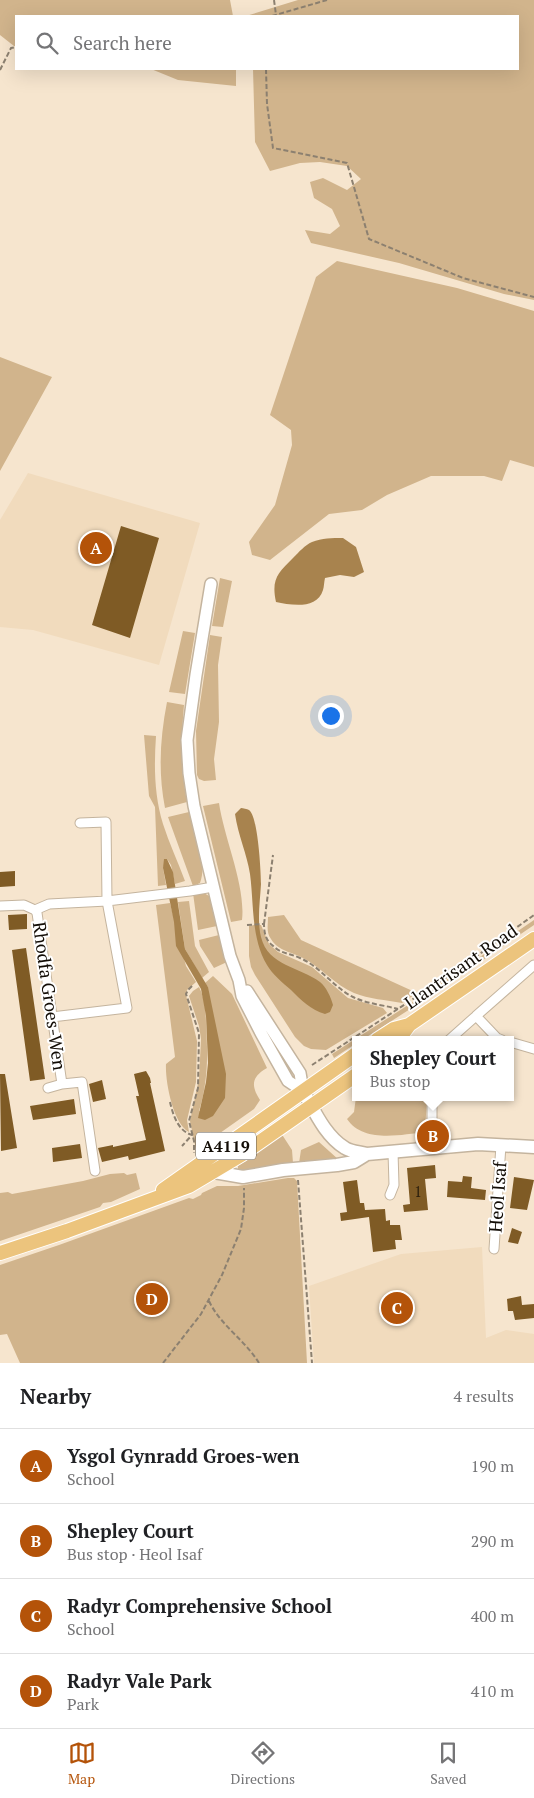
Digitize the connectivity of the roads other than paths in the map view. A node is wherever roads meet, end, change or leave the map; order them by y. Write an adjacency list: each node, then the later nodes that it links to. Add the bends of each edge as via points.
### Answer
1 (211, 584): 3 (street, via 187,740 194,805)
2 (80, 823): 4 (street, via 106,822)
3 (213, 887): 4 (street); 22 (street, via 238,980 300,1073)
4 (107, 901): 6 (street, via 49,904); 10 (street, via 126,1008)
5 (0, 906): 6 (street, via 24,905)
6 (35, 910): 10 (street, Rhodfa Groes-Wen)
7 (534, 938): 11 (main road, Llantrisant Road)
8 (534, 965): 9 (street)
9 (476, 1016): 14 (street); 15 (street)
10 (52, 1017): 20 (street, Rhodfa Groes-Wen)
11 (409, 1025): 12 (main road, Llantrisant Road); 13 (main road, Llantrisant Road)
12 (383, 1036)
13 (401, 1036)
14 (454, 1036)
15 (495, 1036)
16 (514, 1043): 17 (street)
17 (534, 1049)
18 (352, 1057): 22 (main road, A4119)
19 (352, 1078): 24 (main road, A4119)
20 (62, 1084): 21 (street, Rhodfa Groes-Wen); 30 (street, Rhodfa Groes-Wen, via 82,1082)
21 (48, 1088)
22 (303, 1091): 24 (main road, Heol Isaf); 33 (main road, A4119)
23 (432, 1101): 25 (street)
24 (312, 1106): 29 (main road, Heol Isaf, via 337,1143 346,1149); 31 (main road, A4119)
25 (432, 1119)
26 (501, 1144): 27 (main road, Heol Isaf); 28 (main road, Heol Isaf, via 467,1144); 34 (street, Heol Isaf)
27 (534, 1146)
28 (393, 1152): 29 (main road, Heol Isaf); 32 (street, via 394,1185)
29 (367, 1154): 31 (main road, via 354,1162 243,1177)
30 (95, 1171)
31 (214, 1172): 33 (main road, A4119, via 189,1186)
32 (390, 1195)
33 (147, 1200): 35 (main road, A4119)
34 (494, 1249)
35 (0, 1253)

